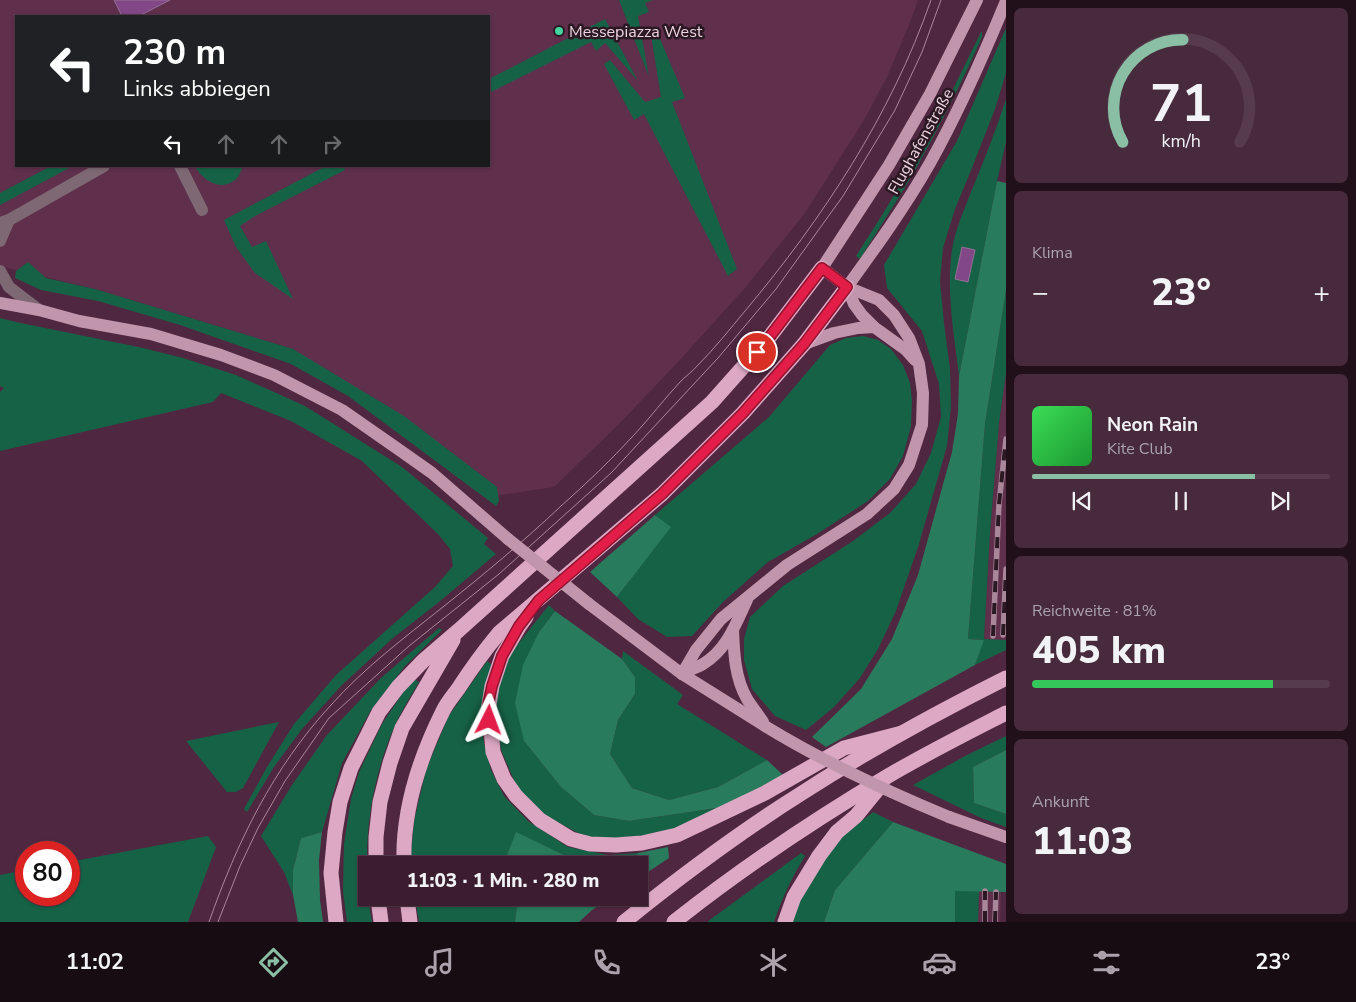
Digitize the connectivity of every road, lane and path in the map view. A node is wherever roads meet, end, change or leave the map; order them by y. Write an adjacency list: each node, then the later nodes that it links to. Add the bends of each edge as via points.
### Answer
1 (977, 0): 9 (main road, Flughafenstraße, via 925,102)
2 (1006, 1): 11 (main road, Flughafenstraße, via 960,106 929,165)
3 (102, 167): 6 (street)
4 (180, 167): 5 (street)
5 (202, 210)
6 (4, 221): 7 (street); 8 (street)
7 (0, 230)
8 (0, 241)
9 (822, 268): 11 (main road); 19 (highway, via 768,339 712,402)
10 (0, 271): 13 (street, via 9,287)
11 (847, 287): 14 (main road, via 862,316); 15 (highway); 16 (main road, via 879,300 894,314 909,338)
12 (0, 303): 13 (main road)
13 (39, 310): 21 (main road, bridge, via 151,334 222,355 274,375 342,410 432,472 508,539)
14 (874, 327): 15 (main road, via 834,333); 16 (main road, via 906,350)
15 (804, 344): 18 (highway, via 743,413 662,494)
16 (919, 364): 17 (main road, via 923,393 922,425 909,466 894,489 867,514 787,565)
17 (748, 597): 20 (main road); 21 (main road, via 721,619)
18 (539, 600): 25 (highway, via 502,656 492,686 488,705 493,752 504,779 516,796 540,820 571,839 616,845 677,835 765,793 844,748); 29 (highway, via 499,634 444,710 410,798)
19 (459, 630): 28 (highway, via 402,728 380,802); 32 (highway, via 398,687 379,712 351,768 340,802 331,873)
20 (733, 630): 21 (main road, via 717,653 704,664); 24 (main road, via 740,682)
21 (682, 674): 24 (main road)
22 (1006, 678): 25 (highway)
23 (1006, 712): 26 (highway)
24 (766, 726): 27 (main road, bridge, via 873,784 949,817)
25 (902, 734): 35 (highway, via 802,793)
26 (890, 775): 36 (highway, via 772,850); 37 (highway, via 819,856 794,897)
27 (1006, 837)
28 (376, 856)
29 (404, 856)
30 (379, 906): 33 (highway)
31 (408, 906): 34 (highway)
32 (336, 922)
33 (381, 922)
34 (410, 922)
35 (624, 922)
36 (674, 922)
37 (785, 922)

